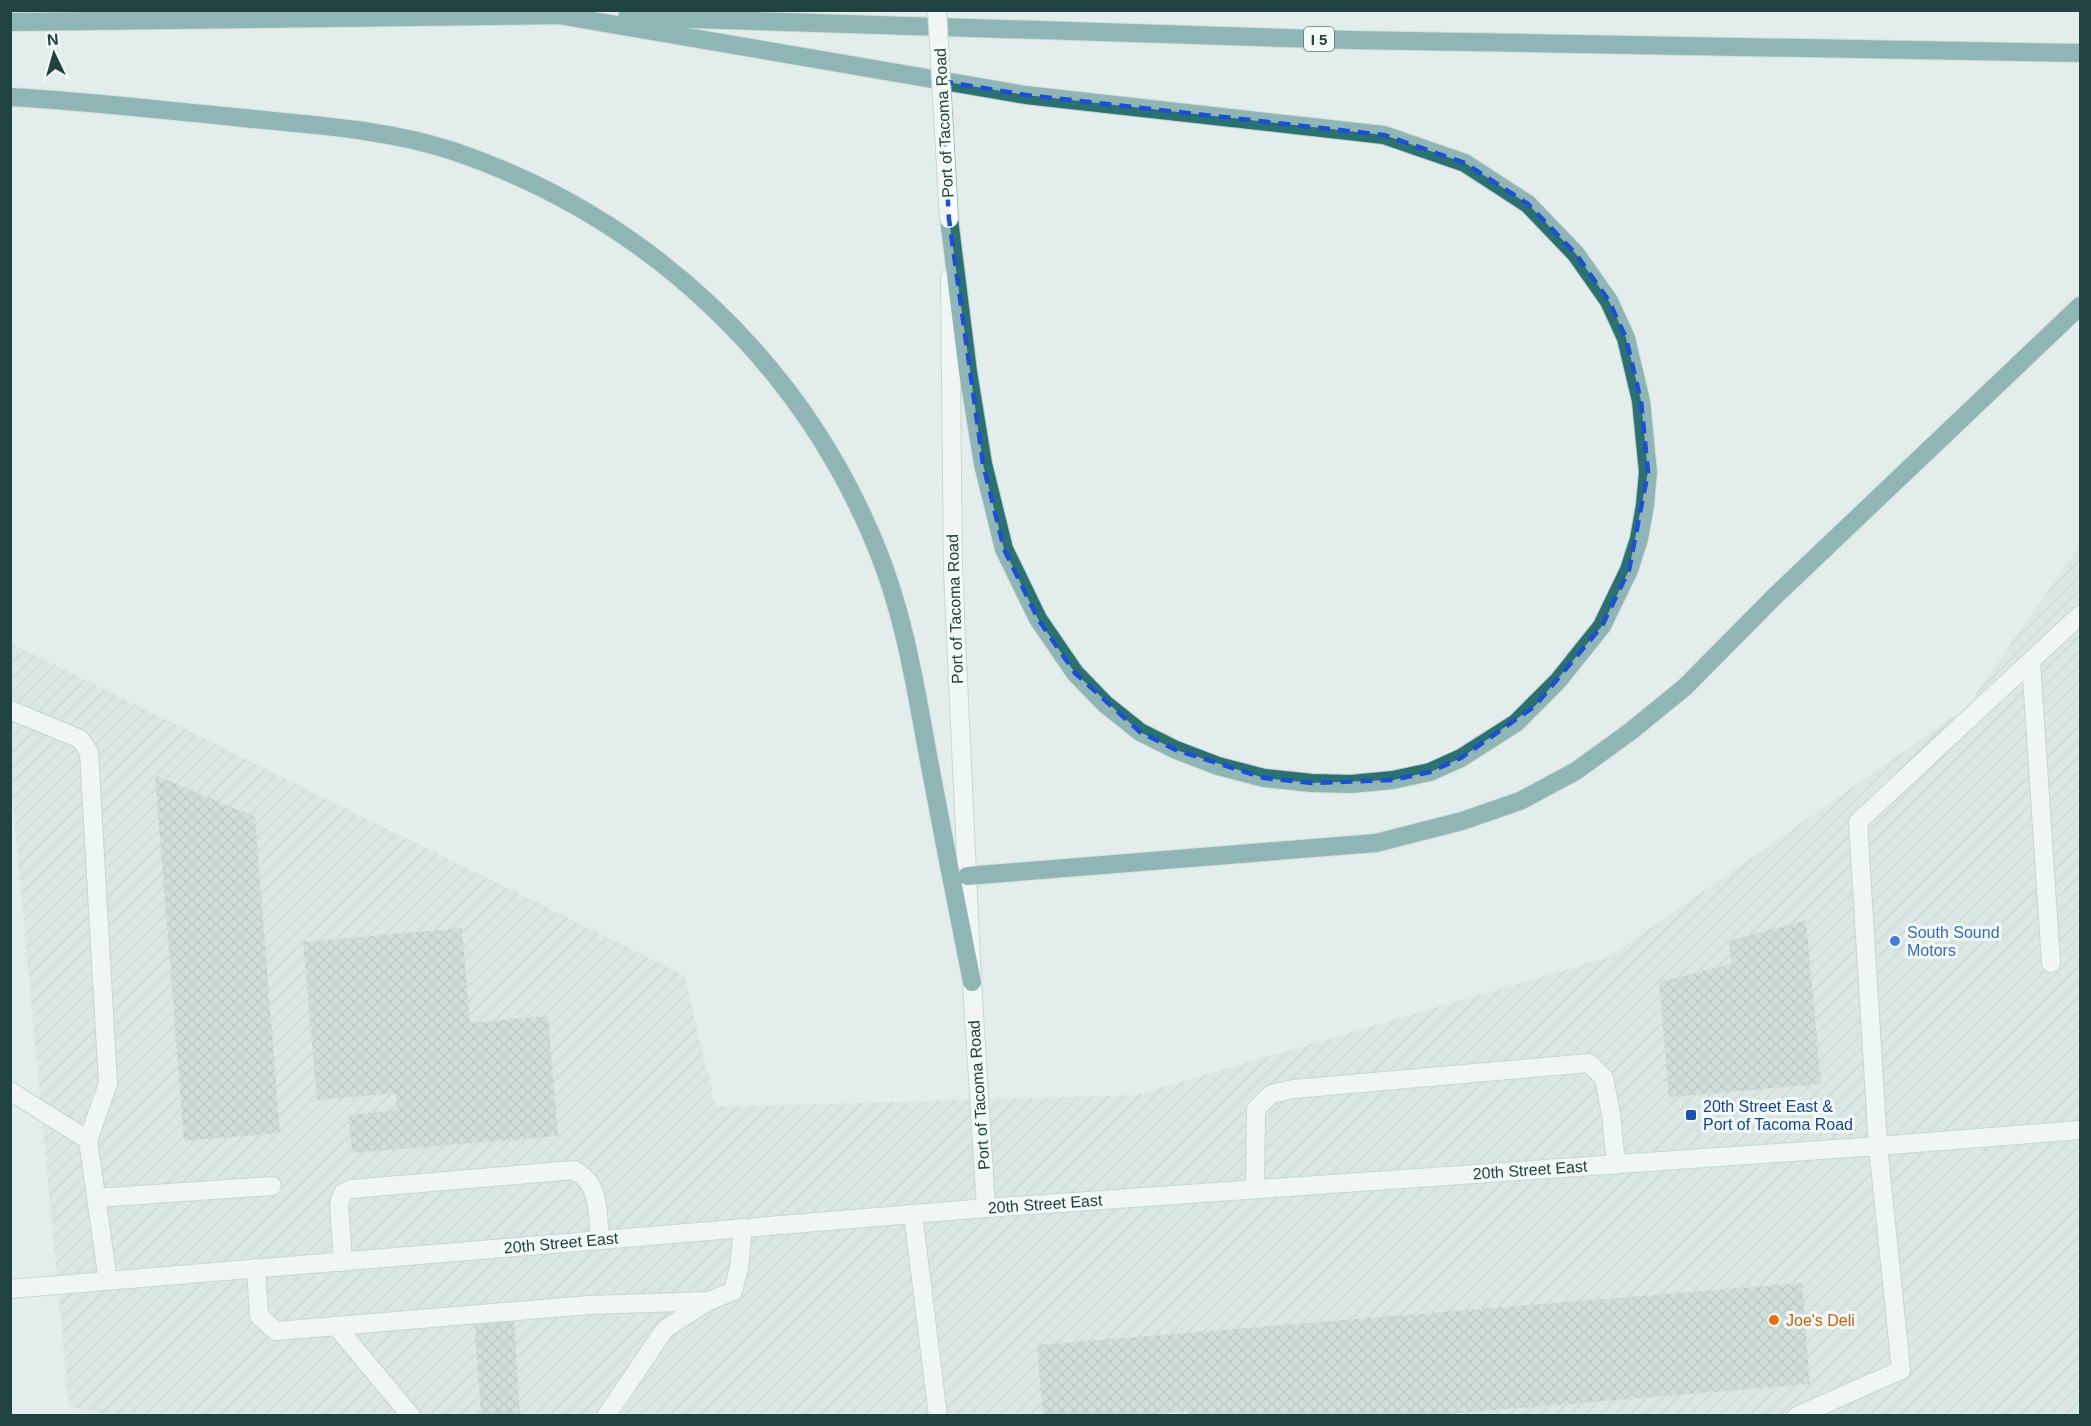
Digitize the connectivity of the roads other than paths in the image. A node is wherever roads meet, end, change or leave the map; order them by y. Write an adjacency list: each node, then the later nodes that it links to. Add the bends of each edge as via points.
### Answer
1 (938, 10): 6 (main road, Port of Tacoma Road, bridge)
2 (558, 15): 3 (highway, I 5); 4 (highway, I 5, via 1351,40); 6 (highway, via 1026,95 1384,135 1465,163 1528,204 1576,254 1609,301 1626,338 1641,401 1648,472 1639,539 1602,626 1516,723 1461,758 1430,772 1351,784 1264,778 1218,766 1140,732 1105,704 1076,673 1038,619 1004,549 981,452)
3 (10, 22)
4 (2080, 53)
5 (10, 97): 13 (highway, via 366,130 453,151 517,176 573,205 638,245 688,283 745,339 798,404 844,480 878,551 903,626)
6 (949, 219): 11 (main road, Port of Tacoma Road, via 953,572)
7 (2080, 306): 11 (highway, via 1685,687 1576,771 1520,801 1376,843)
8 (2080, 615): 9 (main road)
9 (2031, 661): 12 (main road); 17 (main road, via 1858,822)
10 (10, 710): 16 (main road, via 80,739 89,752 108,1084)
11 (967, 876): 13 (main road, Port of Tacoma Road)
12 (2050, 963)
13 (972, 982): 22 (main road, Port of Tacoma Road)
14 (10, 1091): 16 (main road)
15 (2080, 1130): 17 (main road, 20th Street East)
16 (88, 1140): 21 (main road)
17 (1878, 1146): 18 (main road, 20th Street East); 35 (main road, via 1901,1370)
18 (1616, 1164): 20 (main road, 20th Street East); 20 (main road, via 1604,1078 1589,1063 1270,1094 1256,1109)
19 (272, 1186): 21 (main road)
20 (1255, 1189): 22 (main road, 20th Street East)
21 (96, 1198): 28 (main road)
22 (986, 1208): 23 (main road, 20th Street East)
23 (913, 1214): 24 (main road, 20th Street East); 34 (main road)
24 (743, 1228): 25 (main road, 20th Street East); 30 (main road, via 733,1291)
25 (600, 1240): 26 (main road, 20th Street East); 26 (main road, via 594,1187 574,1170 351,1189 343,1194 339,1204)
26 (343, 1262): 27 (main road, 20th Street East)
27 (256, 1269): 28 (main road, 20th Street East); 31 (main road, via 260,1316 276,1331)
28 (108, 1281): 29 (main road, 20th Street East)
29 (10, 1289)
30 (709, 1301): 31 (main road, via 589,1305); 33 (main road, via 665,1329)
31 (336, 1326): 32 (main road)
32 (411, 1416)
33 (606, 1416)
34 (938, 1416)
35 (1797, 1416)

